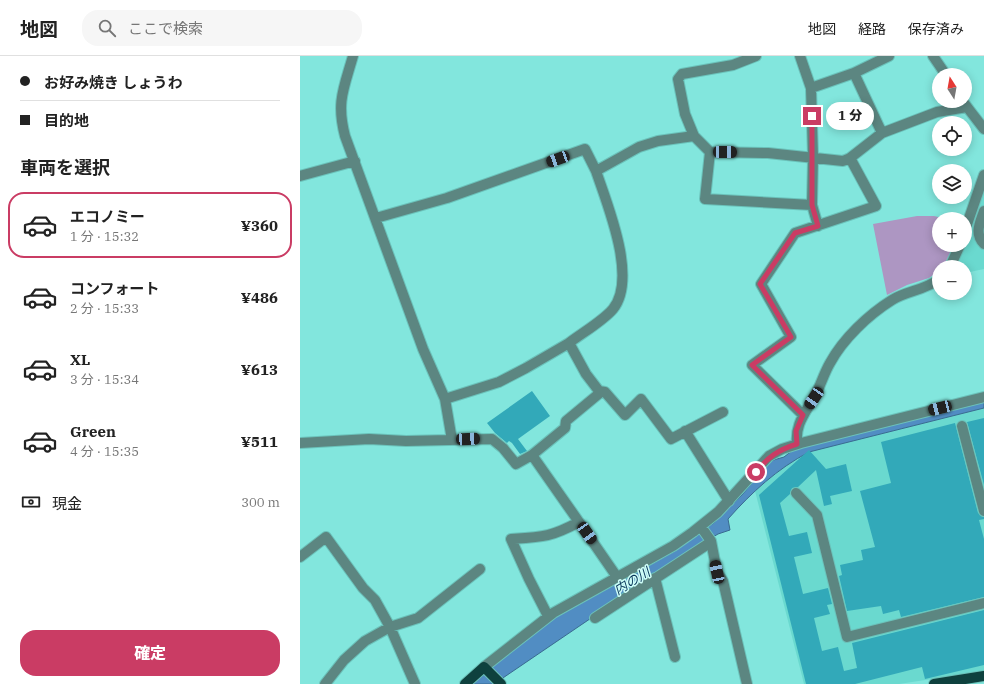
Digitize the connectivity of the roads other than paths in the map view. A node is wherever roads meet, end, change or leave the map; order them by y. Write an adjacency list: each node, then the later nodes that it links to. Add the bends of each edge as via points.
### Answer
1 (353, 56): 17 (street, via 340,111 345,136)
2 (756, 56): 13 (street, via 733,65 682,74 678,79 685,114)
3 (800, 56): 8 (street)
4 (933, 56): 6 (street)
5 (884, 57): 7 (street)
6 (941, 68)
7 (854, 73): 8 (street); 12 (street)
8 (811, 88): 15 (street)
9 (952, 108): 12 (street)
10 (968, 108): 11 (street)
11 (984, 129)
12 (882, 133): 16 (street)
13 (694, 136): 14 (street); 18 (street, via 658,141 639,147)
14 (710, 152): 15 (street); 21 (street, via 705,199)
15 (813, 156): 16 (street, via 842,161); 21 (street)
16 (850, 158): 25 (street, via 876,206)
17 (355, 161): 19 (street); 24 (street)
18 (596, 171): 24 (street, via 585,149 447,198); 28 (street, via 620,251 622,284 618,302 612,310)
19 (300, 176)
20 (983, 178): 23 (street)
21 (812, 205): 25 (street)
22 (984, 211): 26 (street, via 978,232)
23 (971, 212)
24 (376, 218): 31 (street, via 423,349)
25 (818, 226): 33 (street, via 795,233 760,284 791,337 752,365)
26 (984, 244)
27 (932, 282): 33 (street, via 891,300 851,335 830,362 814,398)
28 (569, 342): 29 (street, via 586,374); 31 (street, via 498,382)
29 (601, 392): 35 (street, via 605,392 625,416 641,399 672,439); 39 (street, via 566,421 565,428)
30 (984, 397): 38 (street)
31 (445, 399): 36 (street)
32 (723, 412): 35 (street)
33 (803, 415): 38 (street, via 796,431)
34 (962, 426): 42 (street)
35 (686, 432): 41 (street)
36 (452, 440): 37 (street, via 406,441 369,438); 39 (street, via 492,439 516,464)
37 (300, 443)
38 (797, 444): 41 (street, via 782,448 770,456)
39 (532, 455): 43 (street)
40 (796, 493): 50 (street, via 816,515 848,637)
41 (729, 501): 44 (street)
42 (984, 511)
43 (579, 522): 48 (street); 51 (street, via 558,534 511,539)
44 (702, 528): 45 (street); 48 (street)
45 (711, 541): 49 (street); 61 (street)
46 (300, 557): 53 (street, via 326,537 363,588 375,600)
47 (480, 569): 53 (street, via 418,618)
48 (617, 577): 51 (street)
49 (655, 578): 52 (street); 54 (street)
50 (984, 603)
51 (548, 616): 55 (street)
52 (595, 618)
53 (390, 627): 58 (street, via 353,651); 59 (street)
54 (675, 657)
55 (486, 669): 57 (main road); 60 (main road)
56 (984, 676): 62 (main road)
57 (500, 683)
58 (325, 684)
59 (415, 684)
60 (465, 684)
61 (747, 684)
62 (934, 684)

